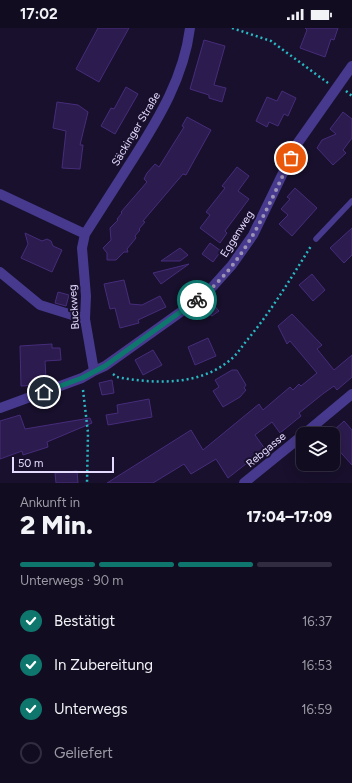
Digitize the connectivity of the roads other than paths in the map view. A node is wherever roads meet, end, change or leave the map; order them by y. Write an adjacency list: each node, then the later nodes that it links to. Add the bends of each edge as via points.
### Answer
1 (190, 28): 5 (street, Säckinger Straße, via 188,46 168,100)
2 (352, 66): 9 (street, Eggenweg, via 297,144 254,235 232,265 206,294 105,366)
3 (0, 194): 5 (street)
4 (352, 201): 6 (lane)
5 (85, 234): 8 (street, Buckweg, via 82,248)
6 (316, 239)
7 (0, 272): 8 (street, via 40,305)
8 (85, 319): 9 (street, Buckweg)
9 (94, 371): 11 (street, via 82,378)
10 (352, 394): 12 (street, Rebgasse)
11 (0, 408)
12 (312, 427)
13 (296, 440): 14 (street, Rebgasse)
14 (244, 483)

